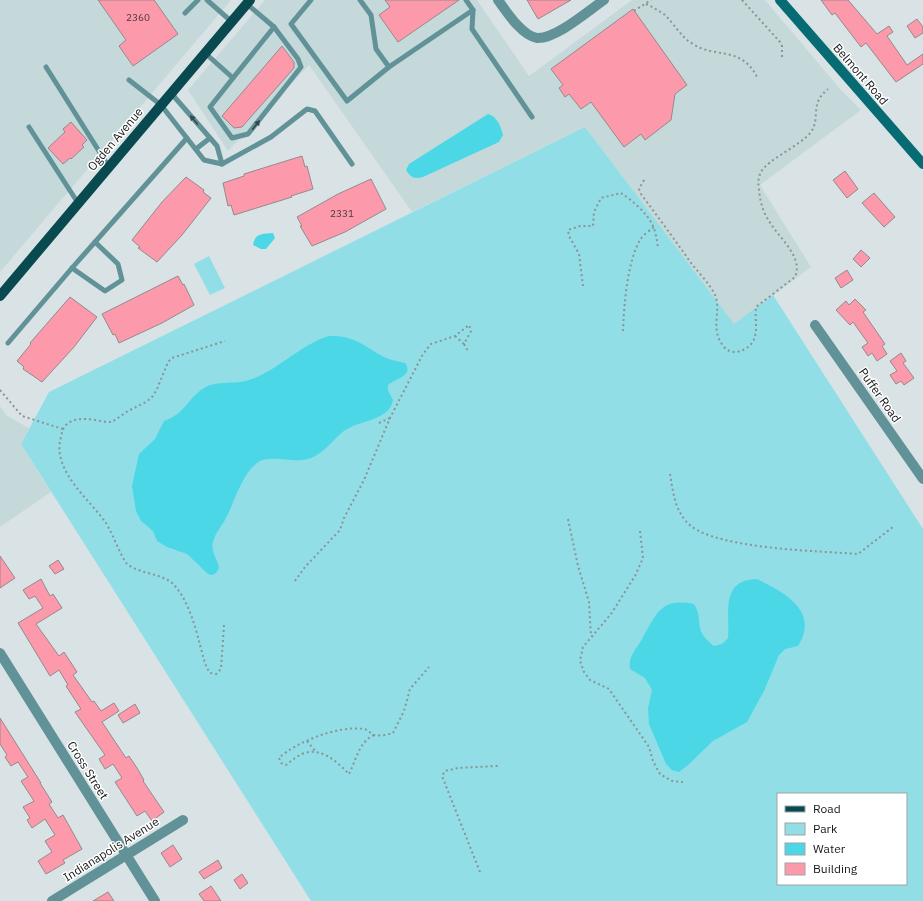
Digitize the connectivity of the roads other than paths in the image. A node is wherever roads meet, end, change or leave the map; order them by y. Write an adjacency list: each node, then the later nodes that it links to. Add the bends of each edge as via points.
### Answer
1 (198, 0): 11 (lane)
2 (207, 0): 12 (lane)
3 (311, 0): 16 (lane, via 291,24 347,101)
4 (360, 0): 16 (lane, via 371,15 376,49)
5 (466, 0): 10 (lane)
6 (498, 0): 7 (street, via 514,21 528,34 537,38 554,34)
7 (604, 0)
8 (780, 0): 28 (main road, Belmont Road)
9 (248, 2): 12 (main road, Ogden Avenue); 13 (lane)
10 (473, 10): 16 (lane); 21 (lane, via 472,29)
11 (185, 13)
12 (232, 22): 14 (main road, Ogden Avenue)
13 (274, 27): 17 (lane); 17 (lane, one-way to 13, via 210,107 232,138 248,134 301,67)
14 (205, 53): 17 (lane); 19 (main road, Ogden Avenue)
15 (46, 67): 29 (lane)
16 (389, 67)
17 (233, 78)
18 (129, 80): 20 (lane)
19 (171, 93): 20 (main road, Ogden Avenue); 24 (lane, one-way to 19)
20 (161, 105): 23 (lane); 29 (main road, Ogden Avenue)
21 (532, 117)
22 (29, 127): 30 (lane)
23 (187, 138): 25 (lane); 31 (lane)
24 (210, 138): 25 (lane); 26 (lane, via 217,146)
25 (196, 150): 26 (lane, via 204,160)
26 (222, 164): 27 (lane, via 271,137 307,109 315,111)
27 (352, 164)
28 (923, 164)
29 (109, 167): 30 (main road, Ogden Avenue)
30 (78, 203): 33 (main road, Ogden Avenue)
31 (95, 242): 32 (lane); 32 (lane, via 118,264 122,280 105,291)
32 (72, 268): 35 (lane)
33 (0, 296)
34 (815, 325): 36 (street, Puffer Road)
35 (8, 343)
36 (923, 478)
37 (0, 653): 39 (street, Cross Street)
38 (183, 820): 39 (street, Indianapolis Avenue)
39 (126, 855): 40 (street, Indianapolis Avenue); 41 (street, Cross Street)
40 (52, 901)
41 (155, 901)

